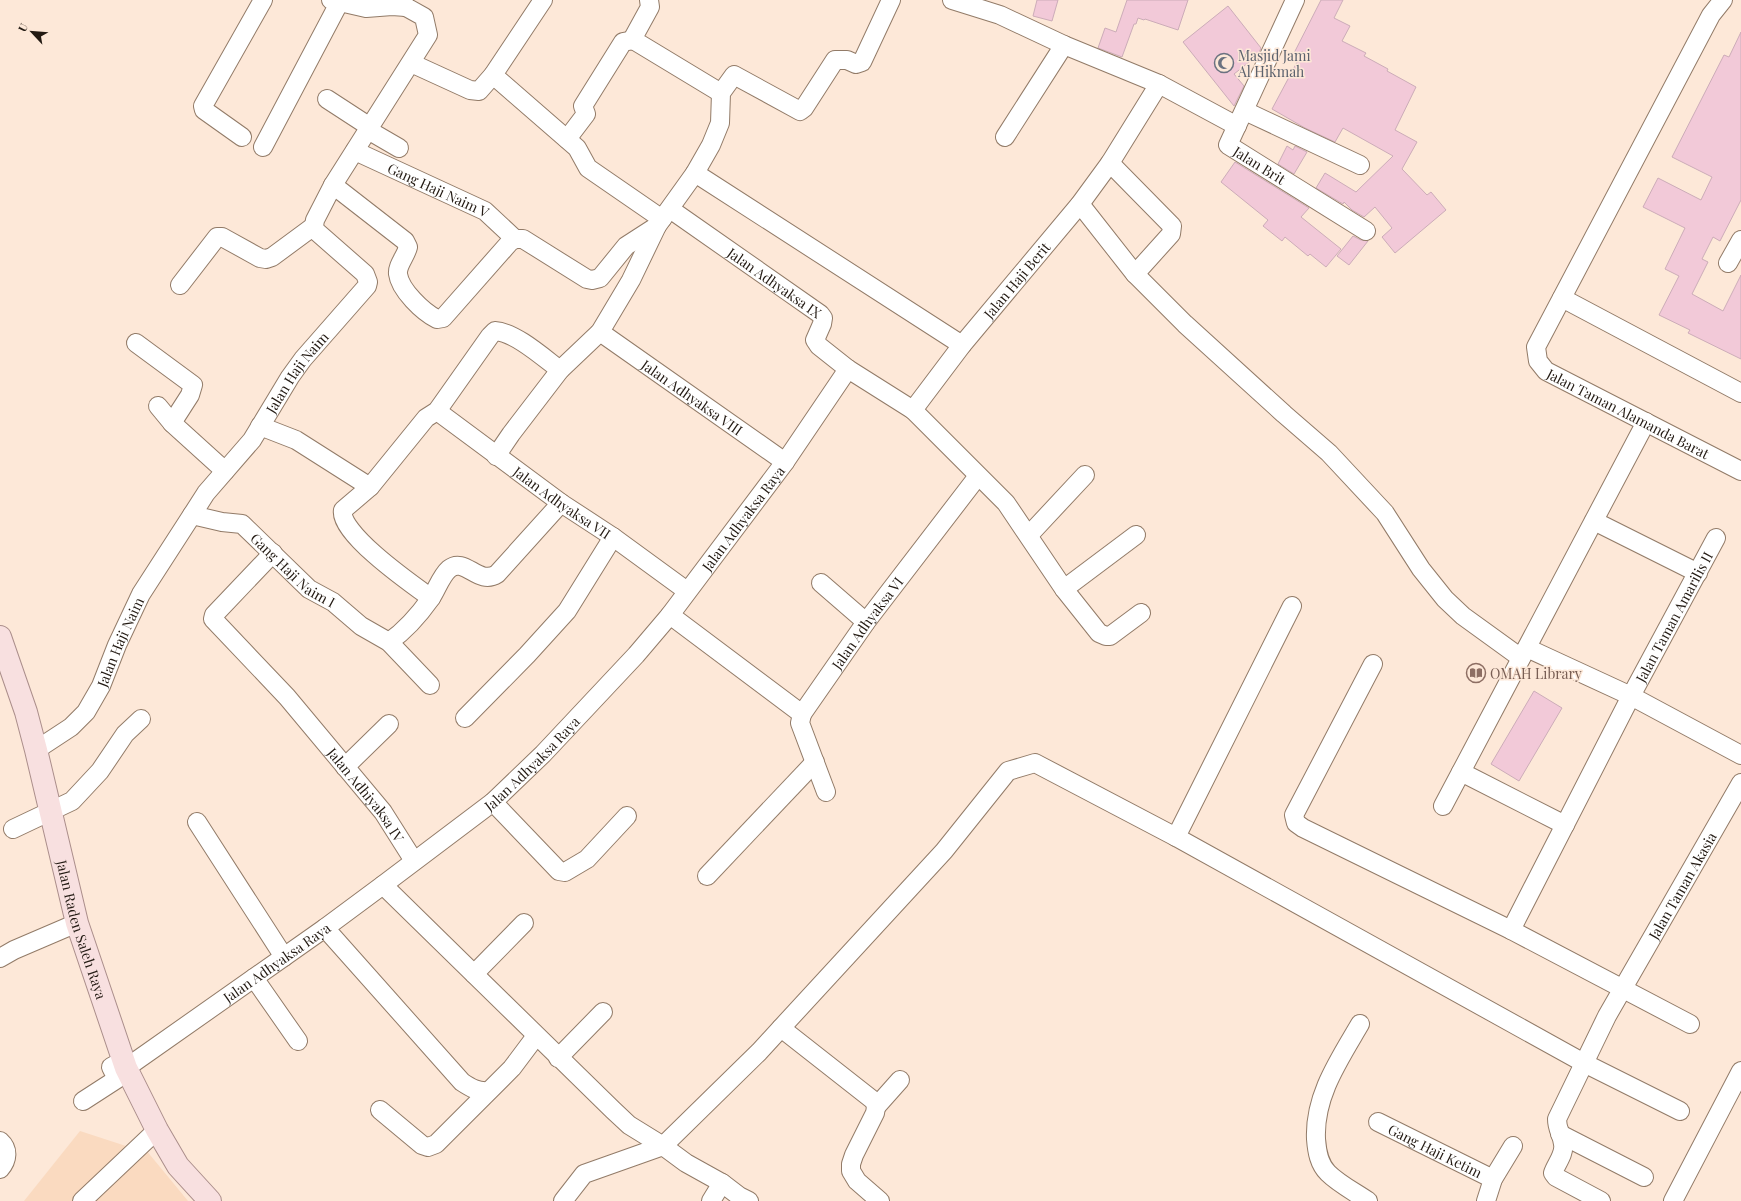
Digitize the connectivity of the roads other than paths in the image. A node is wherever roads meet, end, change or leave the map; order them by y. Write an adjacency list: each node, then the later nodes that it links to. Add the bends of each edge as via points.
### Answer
1 (263, 0): 20 (street, via 204,106 204,110)
2 (543, 0): 14 (street)
3 (649, 0): 11 (street, via 650,7)
4 (891, 0): 16 (street, via 862,62 856,64 847,60 835,60 800,111 734,75)
5 (952, 0): 10 (street)
6 (1295, 0): 18 (street, Jalan Brit)
7 (1723, 0): 39 (street, Jalan Taman Alamanda Barat, via 1711,15)
8 (335, 1): 9 (street, via 366,8); 23 (street)
9 (404, 4): 13 (street, via 424,17 428,35)
10 (1002, 7): 12 (street)
11 (634, 40): 16 (street); 22 (street, via 623,42 584,106 586,114)
12 (1064, 45): 15 (street); 21 (street)
13 (411, 63): 14 (street, via 470,90 479,91); 19 (street)
14 (493, 75): 22 (street)
15 (1159, 84): 18 (street); 26 (street, Jalan Haji Berit)
16 (721, 94): 28 (street, via 720,123)
17 (327, 99): 19 (street)
18 (1241, 118): 27 (street); 33 (street, Jalan Brit, via 1229,146)
19 (369, 128): 24 (street); 25 (street)
20 (242, 137)
21 (1005, 137)
22 (567, 139): 31 (street, via 577,148 588,168)
23 (263, 147)
24 (399, 148)
25 (355, 150): 29 (street); 34 (street, Gang Haji Naim V, via 485,211)
26 (1110, 163): 30 (street, Jalan Haji Berit); 37 (street, via 1172,226 1171,234)
27 (1360, 165)
28 (695, 173): 31 (street); 42 (street)
29 (333, 185): 32 (street); 34 (street, via 405,240 408,247 399,266 400,280 413,302 437,319 442,318)
30 (1080, 204): 37 (street); 42 (street, Jalan Haji Berit)
31 (663, 218): 34 (street, via 626,246 596,280 587,279 523,239); 40 (street); 43 (street, Jalan Adhyaksa IX, via 820,314 822,324 815,340)
32 (314, 226): 38 (street, via 266,259 222,237 217,237); 51 (street, Jalan Haji Naim, via 316,231 365,274 367,286 303,358)
33 (1366, 230)
34 (515, 239)
35 (1741, 240): 36 (street)
36 (1728, 263)
37 (1136, 274): 78 (street, via 1185,324 1328,453 1385,513 1445,599 1463,616)
38 (180, 285)
39 (1562, 298): 45 (street); 49 (street, Jalan Taman Alamanda Barat, via 1536,347 1538,361 1546,371)
40 (600, 332): 44 (street); 53 (street, Jalan Adhyaksa VIII)
41 (136, 343): 50 (street, via 193,385 190,395)
42 (962, 345): 47 (street, Jalan Haji Berit)
43 (848, 369): 47 (street); 53 (street, Jalan Adhyaksa Raya)
44 (560, 370): 48 (street, via 520,341 502,331 495,331); 52 (street)
45 (1741, 393)
46 (158, 406): 50 (street)
47 (913, 410): 57 (street)
48 (437, 412): 52 (street, Jalan Adhyaksa VII); 58 (street, via 426,418)
49 (1646, 422): 55 (street, Jalan Taman Alamanda Barat); 61 (street)
50 (172, 423): 54 (street)
51 (260, 426): 54 (street, Jalan Haji Naim, via 252,440); 58 (street, via 296,440)
52 (496, 456): 59 (street, Jalan Adhyaksa VII)
53 (785, 462): 70 (street, Jalan Adhyaksa Raya)
54 (225, 471): 60 (street, Jalan Haji Naim)
55 (1741, 471)
56 (1085, 475): 62 (street)
57 (978, 476): 62 (street, via 1006,503); 75 (street, Jalan Adhyaksa VI)
58 (370, 487): 71 (street, via 342,512 354,535 395,572)
59 (561, 503): 64 (street, Jalan Adhyaksa VII); 71 (street, via 497,574 492,577 480,576 469,568 454,566 448,569)
60 (192, 515): 66 (street, Gang Haji Naim I, via 242,524); 86 (street, Jalan Haji Naim, via 141,594 90,706 71,727)
61 (1594, 521): 67 (street); 78 (street)
62 (1029, 535): 69 (street)
63 (1136, 535): 69 (street)
64 (614, 537): 70 (street, Jalan Adhyaksa VII); 83 (street, via 567,611)
65 (1716, 538): 67 (street, Jalan Taman Amarilis II)
66 (273, 553): 77 (street, Gang Haji Naim I, via 309,589 333,602 361,626); 89 (street, Jalan Adhiyaksa IV, via 213,619 287,697)
67 (1698, 573): 81 (street, Jalan Taman Amarilis II)
68 (821, 583): 75 (street)
69 (1064, 588): 73 (street, via 1102,635 1110,636)
70 (688, 591): 74 (street, Jalan Adhyaksa Raya)
71 (431, 598): 77 (street, via 401,634)
72 (1292, 606): 100 (street)
73 (1141, 613)
74 (670, 615): 82 (street); 93 (street, Jalan Adhyaksa Raya, via 543,754)
75 (866, 622): 82 (street, Jalan Adhyaksa VI)
76 (0, 637): 86 (main road, Jalan Raden Saleh Raya, via 26,712)
77 (389, 642): 80 (street, Gang Haji Naim I)
78 (1524, 653): 81 (street); 90 (street)
79 (1373, 664): 107 (street, via 1294,815 1296,822 1303,828)
80 (430, 685)
81 (1632, 696): 87 (street); 98 (street, Jalan Taman Amarilis II)
82 (802, 714): 88 (street, via 800,723)
83 (465, 718)
84 (141, 719): 95 (street, via 125,734 86,787 72,801)
85 (389, 724): 89 (street)
86 (36, 750): 95 (main road, Jalan Raden Saleh Raya)
87 (1741, 755)
88 (815, 762): 92 (street); 102 (street)
89 (345, 767): 101 (street, Jalan Adhiyaksa IV, via 383,812)
90 (1461, 772): 94 (street); 98 (street)
91 (1741, 782): 112 (street, Jalan Taman Akasia)
92 (826, 792)
93 (493, 802): 96 (street, via 559,871 566,872 587,859); 101 (street, Jalan Adhyaksa Raya)
94 (1443, 806)
95 (52, 812): 99 (street); 104 (main road, Jalan Raden Saleh Raya)
96 (627, 816)
97 (197, 822): 108 (street)
98 (1565, 825): 107 (street, Jalan Taman Amarilis II)
99 (13, 829)
100 (1176, 837): 116 (street, via 1035,763 1008,771 944,851); 121 (street)
101 (414, 861): 103 (street, Jalan Adhyaksa Raya)
102 (707, 876)
103 (383, 885): 106 (street, Jalan Adhyaksa Raya); 110 (street)
104 (77, 923): 109 (street); 120 (main road, Jalan Raden Saleh Raya)
105 (524, 923): 110 (street)
106 (325, 928): 108 (street, Jalan Adhyaksa Raya); 124 (street, via 462,1082 480,1092)
107 (1511, 930): 112 (street)
108 (284, 957): 111 (street, Jalan Adhyaksa Raya)
109 (0, 958)
110 (474, 974): 117 (street)
111 (254, 978): 118 (street); 120 (street, Jalan Adhyaksa Raya)
112 (1623, 989): 115 (street); 121 (street, Jalan Taman Akasia)
113 (603, 1012): 119 (street)
114 (1360, 1024): 146 (street, via 1321,1096 1316,1124 1317,1150 1320,1161 1328,1173)
115 (1690, 1024)
116 (781, 1028): 126 (street, via 870,1097); 133 (street)
117 (536, 1036): 119 (street); 124 (street, via 512,1068)
118 (298, 1041)
119 (558, 1058): 133 (street, via 629,1125)
120 (125, 1064): 125 (street, Jalan Adhyaksa Raya, via 111,1067 117,1079); 130 (main road, Jalan Raden Saleh Raya)
121 (1584, 1064): 128 (street); 131 (street, Jalan Taman Akasia, via 1557,1119)
122 (1741, 1071): 149 (street)
123 (900, 1080): 126 (street)
124 (488, 1091): 127 (street, via 436,1144 428,1147 422,1145)
125 (83, 1101)
126 (876, 1107): 139 (street, via 850,1164)
127 (380, 1110)
128 (1680, 1112)
129 (1378, 1122): 137 (street, Gang Haji Ketim)
130 (157, 1130): 140 (street); 141 (main road, Jalan Raden Saleh Raya, via 178,1166)
131 (1560, 1134): 136 (street); 148 (street, Jalan Taman Akasia, via 1563,1152 1553,1173)
132 (0, 1141): 135 (street, via 6,1146 7,1154)
133 (663, 1146): 138 (street, via 686,1163); 142 (street, via 584,1174)
134 (1513, 1146): 137 (street)
135 (0, 1169)
136 (1644, 1177)
137 (1493, 1179): 147 (street)
138 (722, 1183): 143 (street); 144 (street)
139 (861, 1195): 145 (street)
140 (82, 1201)
141 (210, 1201)
142 (563, 1201)
143 (711, 1201)
144 (748, 1201)
145 (880, 1201)
146 (1368, 1201)
147 (1486, 1201)
148 (1601, 1201)
149 (1673, 1201)

